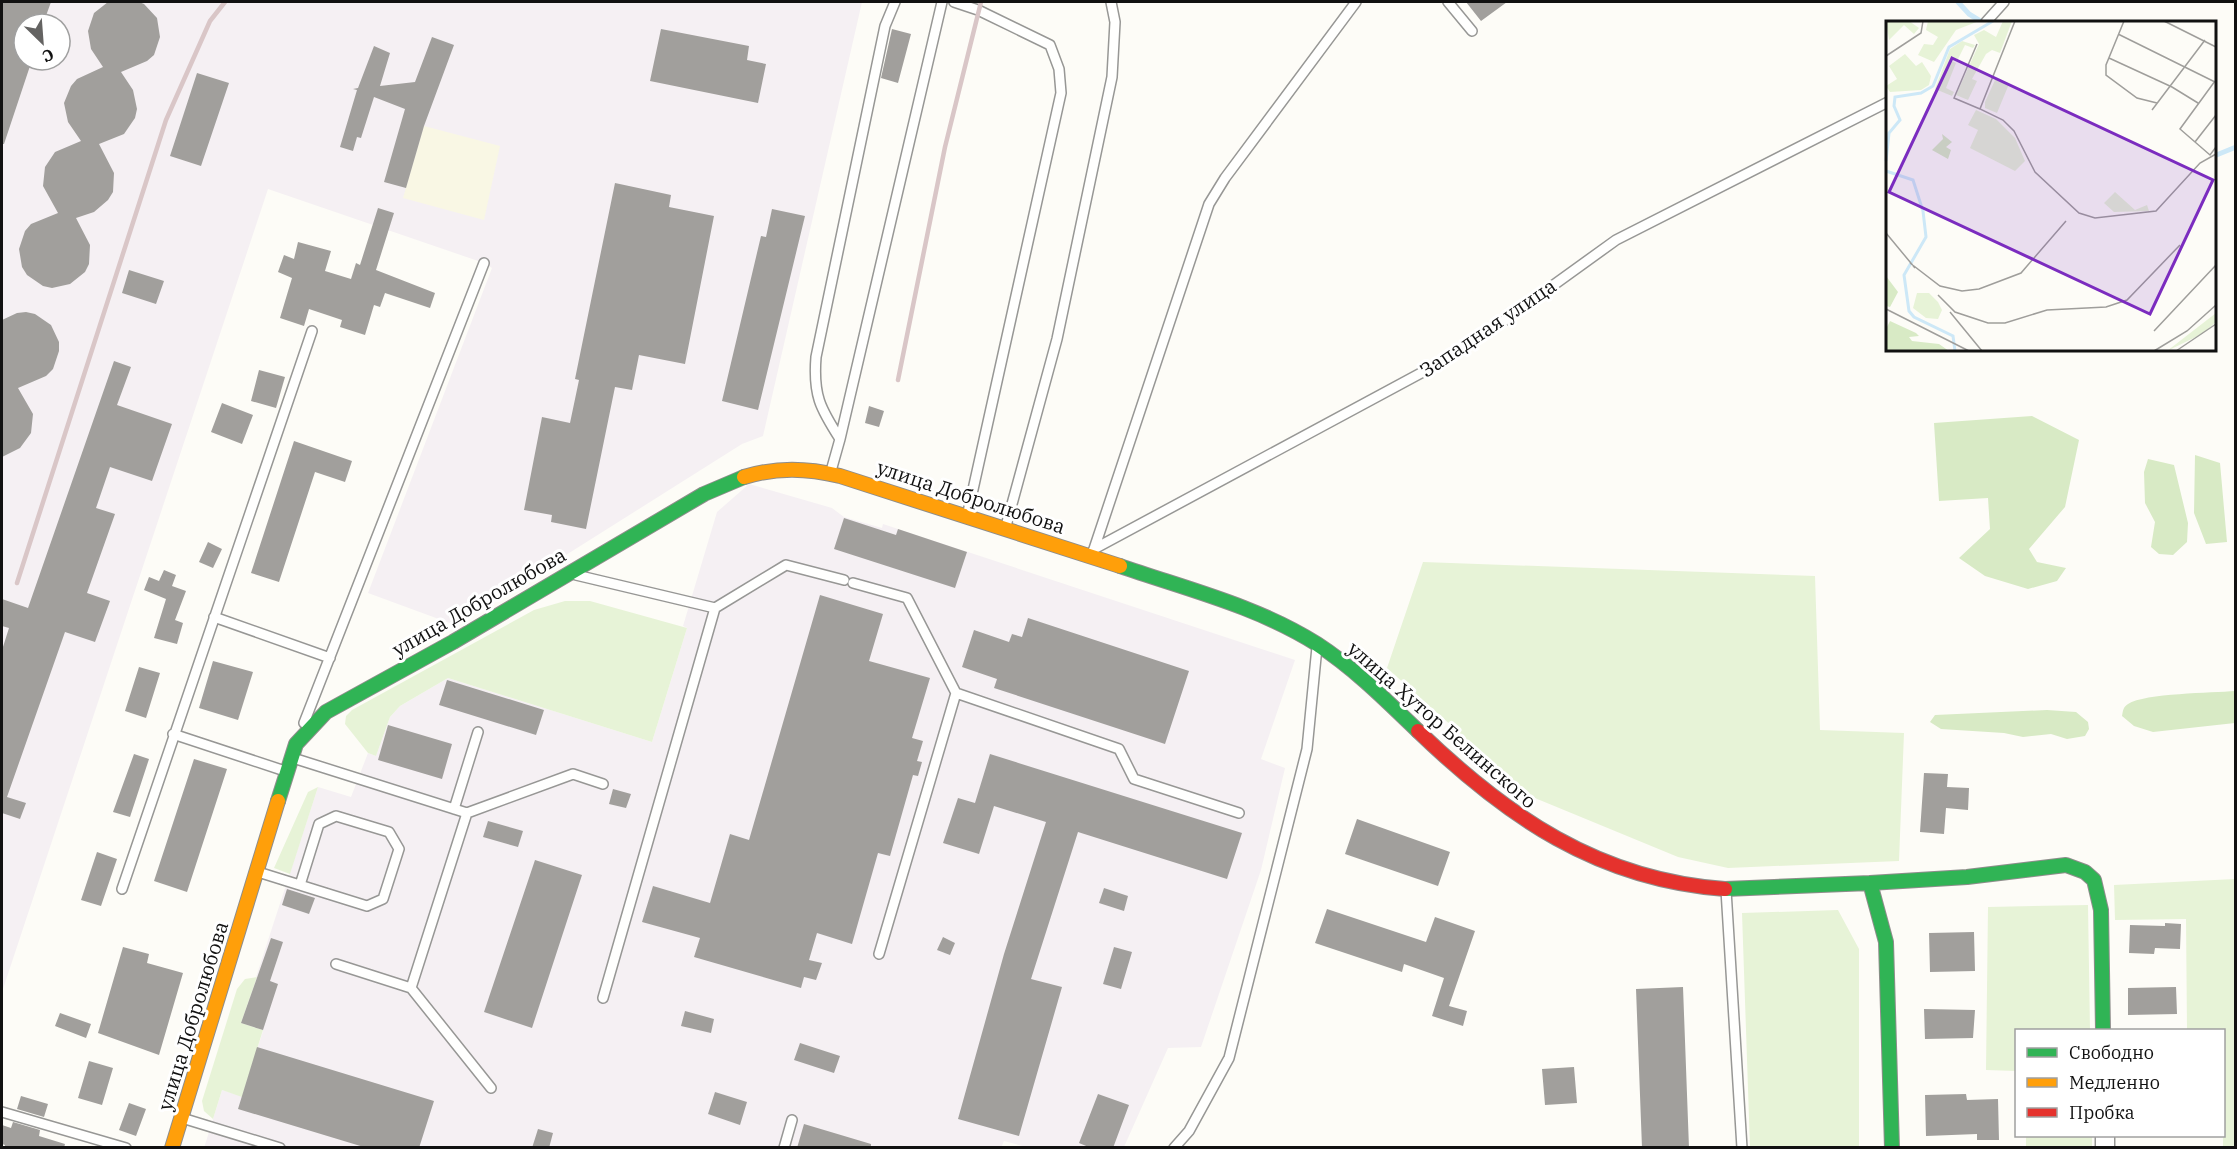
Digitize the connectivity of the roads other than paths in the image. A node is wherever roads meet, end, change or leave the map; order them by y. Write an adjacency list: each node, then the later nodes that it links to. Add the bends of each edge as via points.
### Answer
1 (895, 2): 13 (lane, via 885,26 816,357 814,384 820,408)
2 (942, 2): 13 (lane)
3 (954, 2): 15 (lane, via 1050,45 1062,93)
4 (1111, 2): 16 (lane, via 1115,22 1112,77 1057,339)
5 (1356, 2): 17 (lane, via 1209,204)
6 (1448, 2): 9 (lane)
7 (2004, 2): 8 (lane)
8 (1987, 21)
9 (1472, 31)
10 (1886, 103): 17 (lane, Западная улица, via 1616,240 1434,366)
11 (484, 263): 22 (lane)
12 (312, 331): 20 (lane)
13 (840, 440): 14 (lane)
14 (831, 473): 15 (street, улица Добролюбова); 18 (street, улица Добролюбова, via 784,469 742,476 704,494)
15 (968, 514): 16 (street, улица Добролюбова)
16 (1006, 526): 17 (street, улица Добролюбова)
17 (1092, 553): 21 (street, улица Хутор Белинского, via 1274,621)
18 (570, 574): 19 (lane); 26 (street, улица Добролюбова, via 326,712)
19 (715, 608): 23 (lane, via 786,565 907,598); 40 (lane)
20 (214, 617): 22 (lane); 25 (lane)
21 (1318, 645): 36 (street, улица Хутор Белинского, via 1363,678 1519,820 1563,842 1674,884); 50 (lane, via 1307,749 1229,1058 1189,1131)
22 (330, 658): 26 (lane)
23 (956, 693): 31 (lane, via 1119,749 1134,779); 37 (lane)
24 (478, 732): 29 (lane)
25 (173, 734): 27 (lane); 35 (lane)
26 (293, 751): 27 (street, улица Добролюбова); 29 (lane)
27 (287, 771): 32 (street, улица Добролюбова)
28 (603, 784): 30 (lane, via 573,774)
29 (454, 809): 30 (lane)
30 (467, 813): 39 (lane)
31 (1239, 813)
32 (258, 872): 34 (lane); 44 (street, улица Добролюбова)
33 (1870, 883): 36 (street, улица Хутор Белинского); 41 (street, улица Хутор Белинского, via 2066,865 2082,869 2093,879 2102,901); 52 (street, via 1886,942)
34 (300, 885): 34 (lane, via 367,906 383,899 399,849 389,832 336,816 319,824)
35 (122, 889)
36 (1726, 890): 51 (lane)
37 (879, 954)
38 (336, 964): 39 (lane)
39 (411, 988): 42 (lane)
40 (603, 998)
41 (2103, 1029)
42 (491, 1088)
43 (2, 1112): 46 (lane)
44 (182, 1118): 47 (street, улица Добролюбова); 48 (lane)
45 (792, 1120): 49 (lane)
46 (126, 1148)
47 (172, 1148)
48 (280, 1148)
49 (784, 1148)
50 (1174, 1148)
51 (1742, 1148)
52 (1892, 1148)

